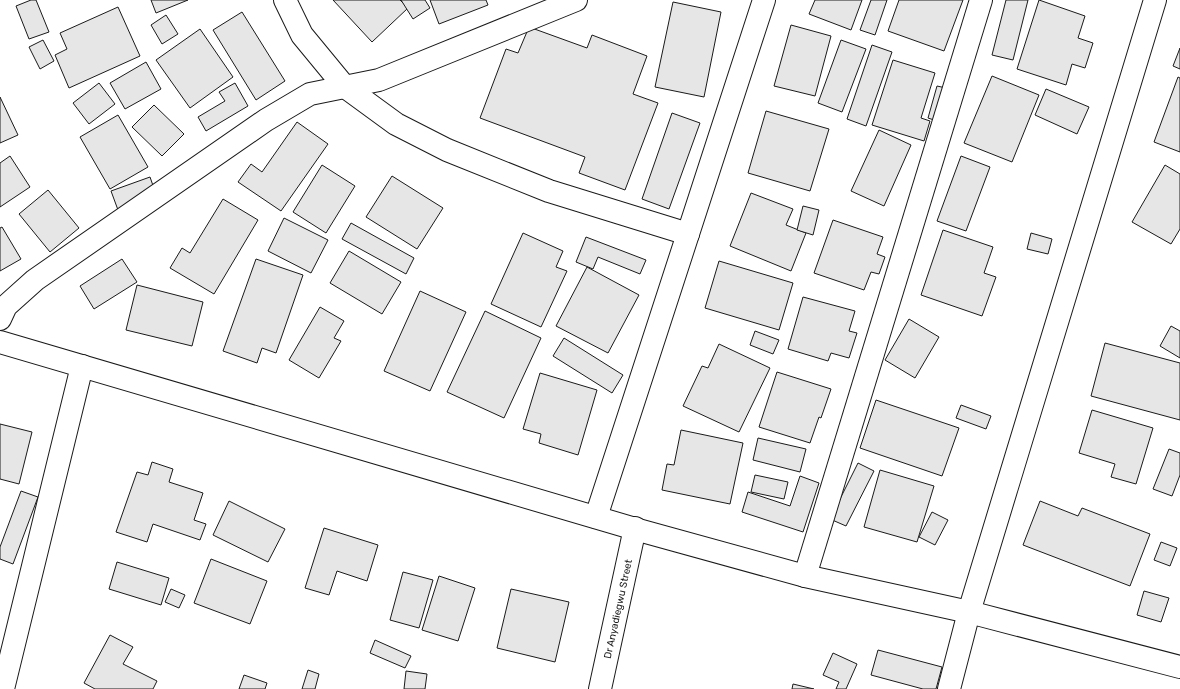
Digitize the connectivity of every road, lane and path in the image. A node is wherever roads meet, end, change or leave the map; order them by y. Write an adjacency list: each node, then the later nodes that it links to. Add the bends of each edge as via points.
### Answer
1 (285, 0): 6 (street, via 302,35)
2 (576, 0): 6 (street, via 379,80)
3 (764, 0): 7 (street)
4 (981, 0): 13 (street)
5 (1155, 0): 14 (street)
6 (344, 86): 7 (street, via 396,124 447,150 549,191); 8 (street, via 310,94 266,120 35,280 6,306)
7 (688, 234): 11 (street)
8 (0, 319)
9 (0, 342): 10 (street)
10 (82, 366): 11 (street); 16 (street)
11 (596, 517): 12 (street)
12 (635, 528): 13 (street); 17 (street, Dr Anyadiegwu Street)
13 (805, 576): 14 (street)
14 (969, 612): 15 (street); 18 (street)
15 (1180, 666)
16 (3, 689)
17 (600, 689)
18 (949, 689)

